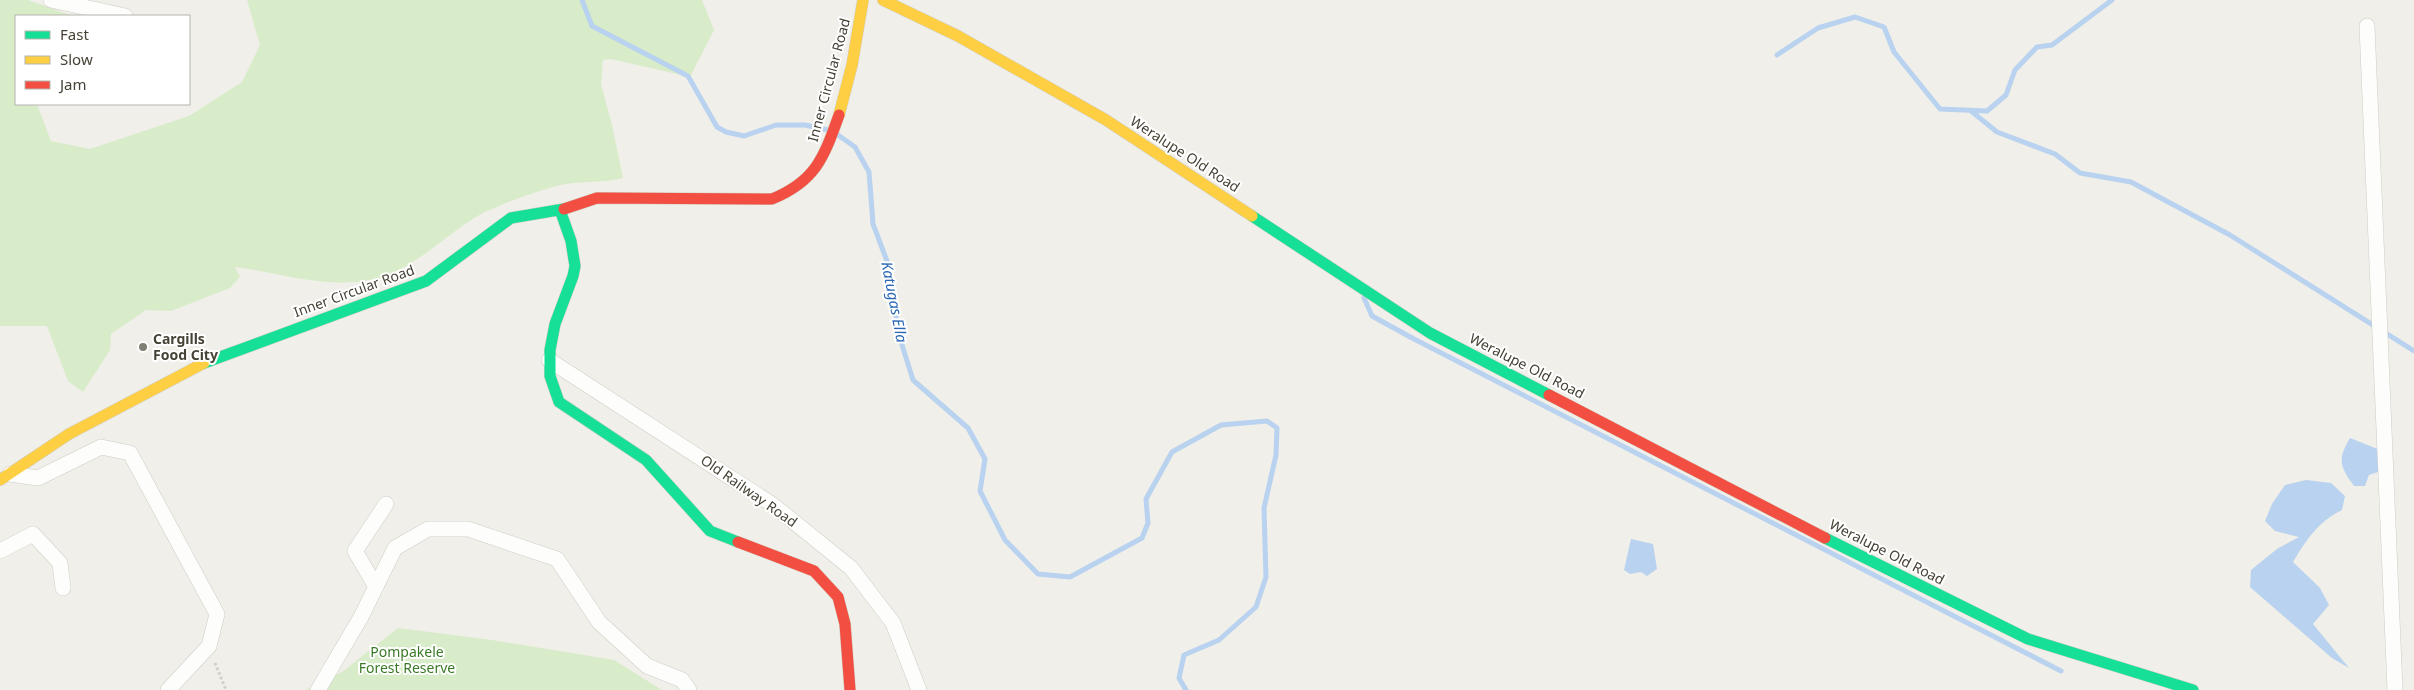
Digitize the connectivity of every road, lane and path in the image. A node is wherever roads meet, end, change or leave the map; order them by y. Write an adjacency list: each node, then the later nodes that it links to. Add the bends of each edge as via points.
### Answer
1 (51, 0): 4 (street)
2 (863, 0): 6 (street, Inner Circular Road, via 859,34 836,124 813,174 791,192 772,199 597,198)
3 (882, 0): 20 (street, Weralupe Old Road, via 958,36 1106,120 1430,333 1853,553 2028,639)
4 (119, 15)
5 (2366, 26): 21 (street)
6 (560, 210): 7 (street, via 569,229 574,272 552,332); 8 (street, Inner Circular Road, via 511,218 426,281 204,363 69,434)
7 (549, 360): 18 (street, via 551,386 559,402 646,460 710,531 814,571 838,597 845,624); 19 (street, Old Railway Road, via 773,505 851,568 894,624)
8 (5, 477): 13 (street, via 38,478 100,447 130,453 217,614)
9 (386, 504): 11 (street, via 355,551)
10 (0, 551): 12 (street, via 33,534 60,563)
11 (376, 587): 16 (street); 17 (street, via 395,548 428,529 468,529 557,559 599,622 647,666 682,680)
12 (63, 588)
13 (209, 646): 14 (street); 15 (path)
14 (168, 690)
15 (226, 690)
16 (318, 690)
17 (690, 690)
18 (850, 690)
19 (919, 690)
20 (2193, 690)
21 (2395, 690)

